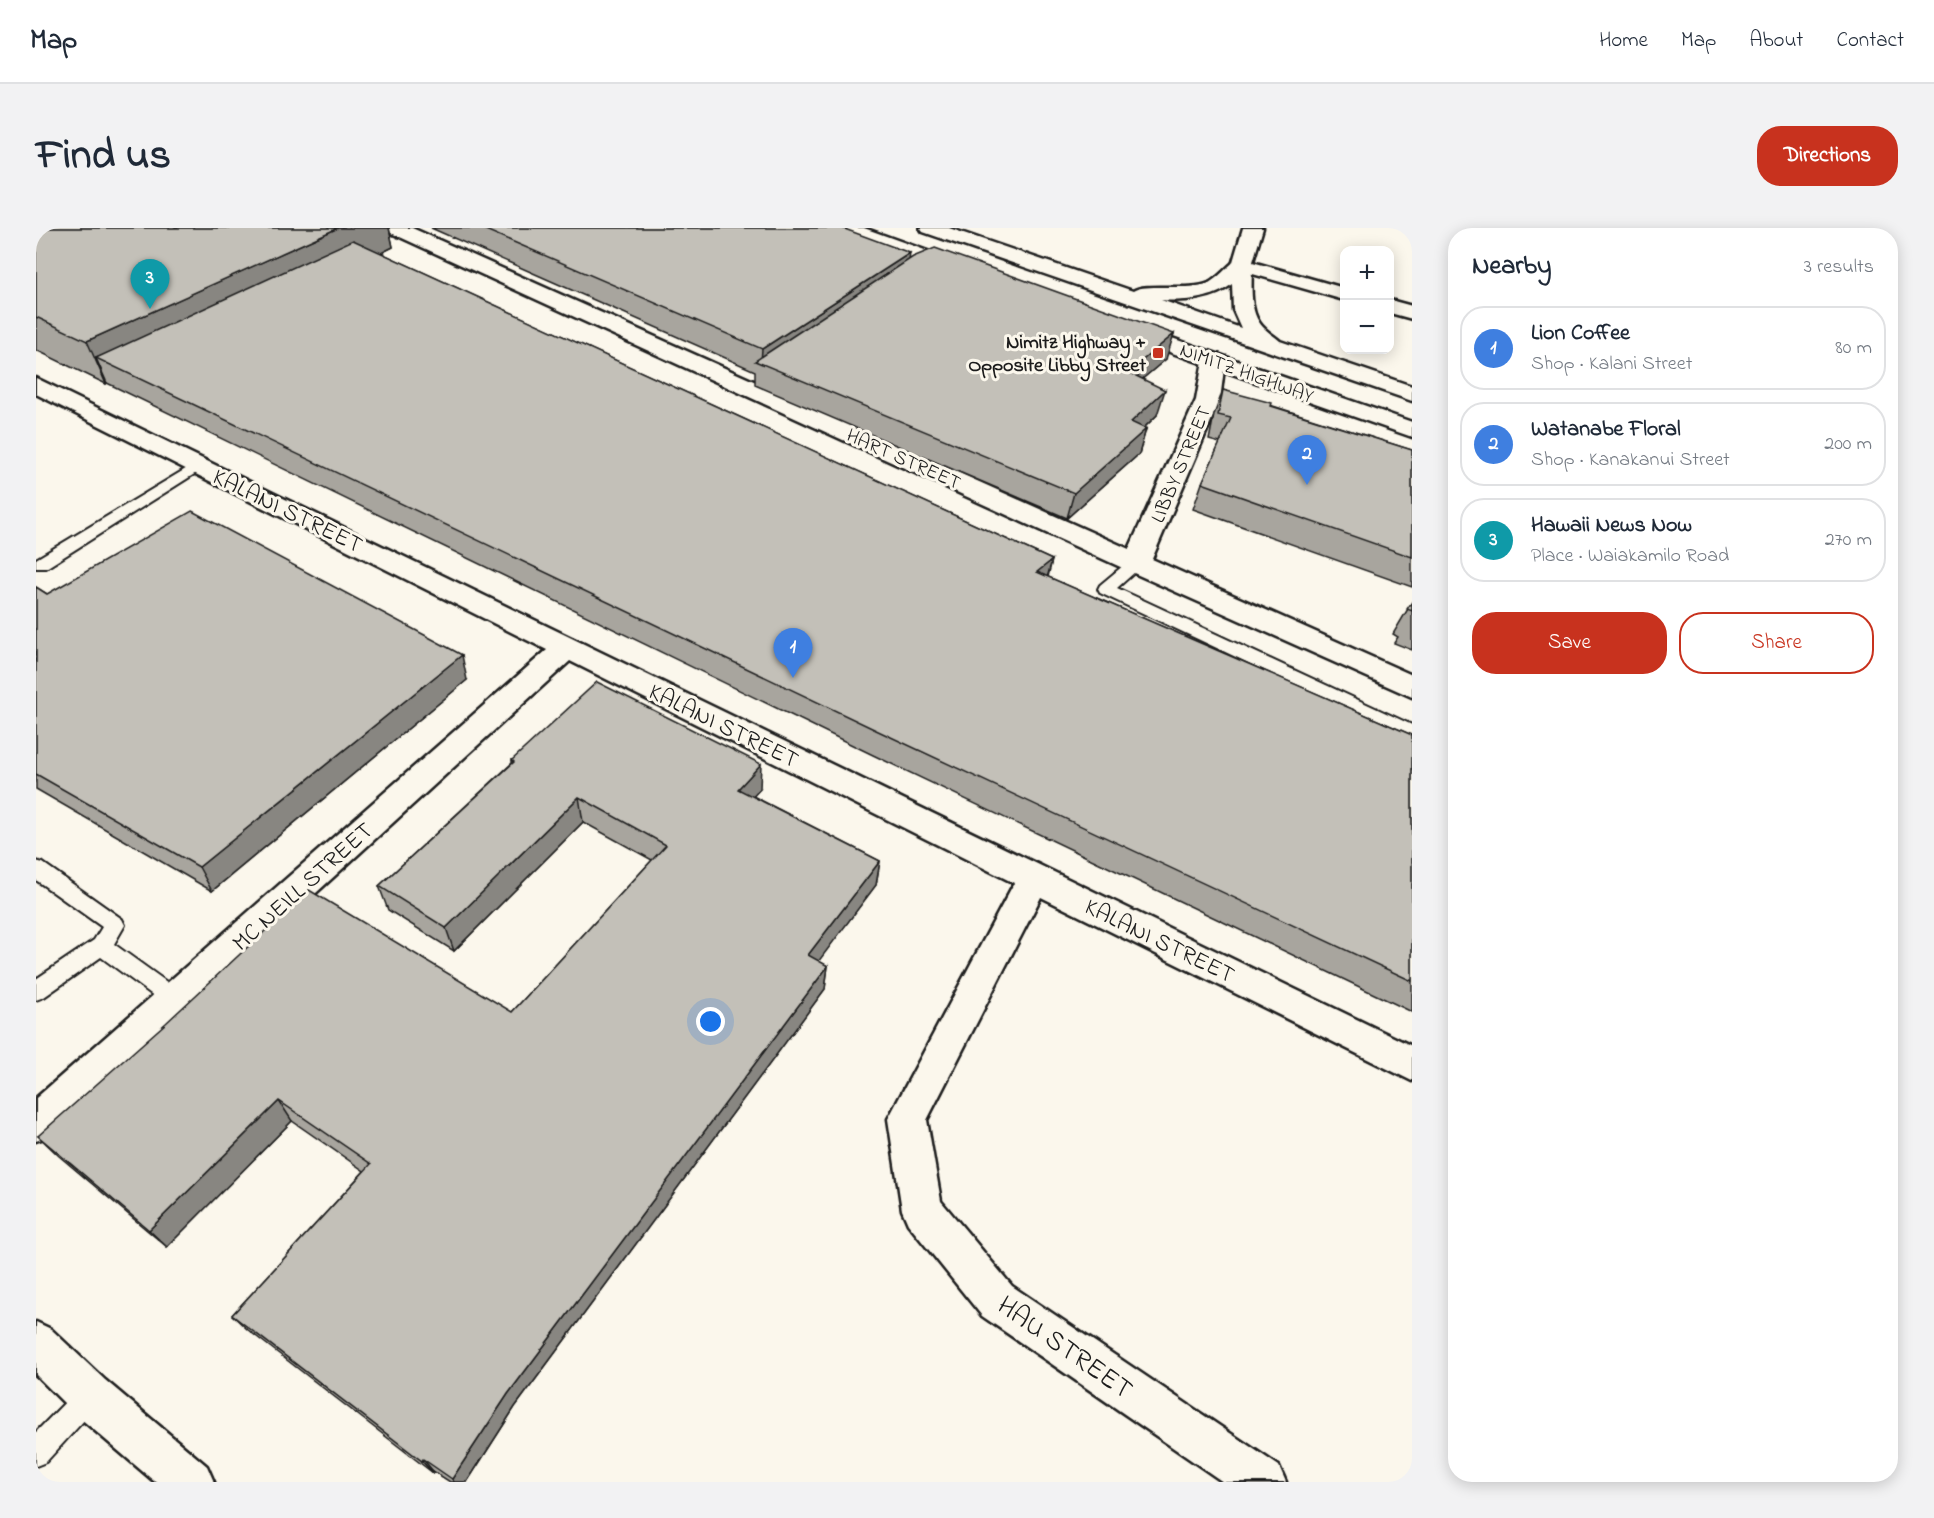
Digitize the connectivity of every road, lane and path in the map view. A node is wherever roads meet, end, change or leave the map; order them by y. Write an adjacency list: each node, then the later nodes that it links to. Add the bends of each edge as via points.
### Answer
1 (396, 228): 19 (street, HART STREET)
2 (845, 228): 6 (street)
3 (930, 228): 7 (street, NIMITZ HIGHWAY)
4 (1253, 228): 5 (street)
5 (1242, 265): 7 (street, via 1215,288 1201,291 1155,295); 8 (street); 12 (street, via 1244,316 1253,332)
6 (979, 276)
7 (1096, 287): 12 (street, NIMITZ HIGHWAY)
8 (1340, 293)
9 (1394, 308): 10 (street)
10 (1412, 313)
11 (1113, 324): 13 (street, NIMITZ HIGHWAY)
12 (1281, 350): 15 (street, NIMITZ HIGHWAY)
13 (1214, 361): 16 (street, NIMITZ HIGHWAY); 19 (street, LIBBY STREET, via 1219,404)
14 (36, 386): 17 (street, KALANI STREET)
15 (1412, 394)
16 (1412, 430)
17 (199, 465): 18 (lane); 20 (street, KALANI STREET)
18 (40, 564)
19 (1136, 564): 21 (street, HART STREET); 22 (lane, via 1106,589)
20 (567, 648): 24 (street, KALANI STREET); 27 (street, MC NEILL STREET)
21 (1412, 687)
22 (1412, 733)
23 (36, 869): 25 (lane, via 115,925)
24 (1034, 878): 28 (street, KALANI STREET); 34 (street, HAU STREET, via 907,1119 922,1210 998,1301)
25 (100, 946): 26 (lane); 27 (lane)
26 (36, 991)
27 (174, 999): 29 (street, MC NEILL STREET)
28 (1412, 1064)
29 (36, 1123)
30 (36, 1344): 31 (street)
31 (89, 1396): 32 (lane); 33 (street)
32 (36, 1452)
33 (192, 1482)
34 (1263, 1482)

